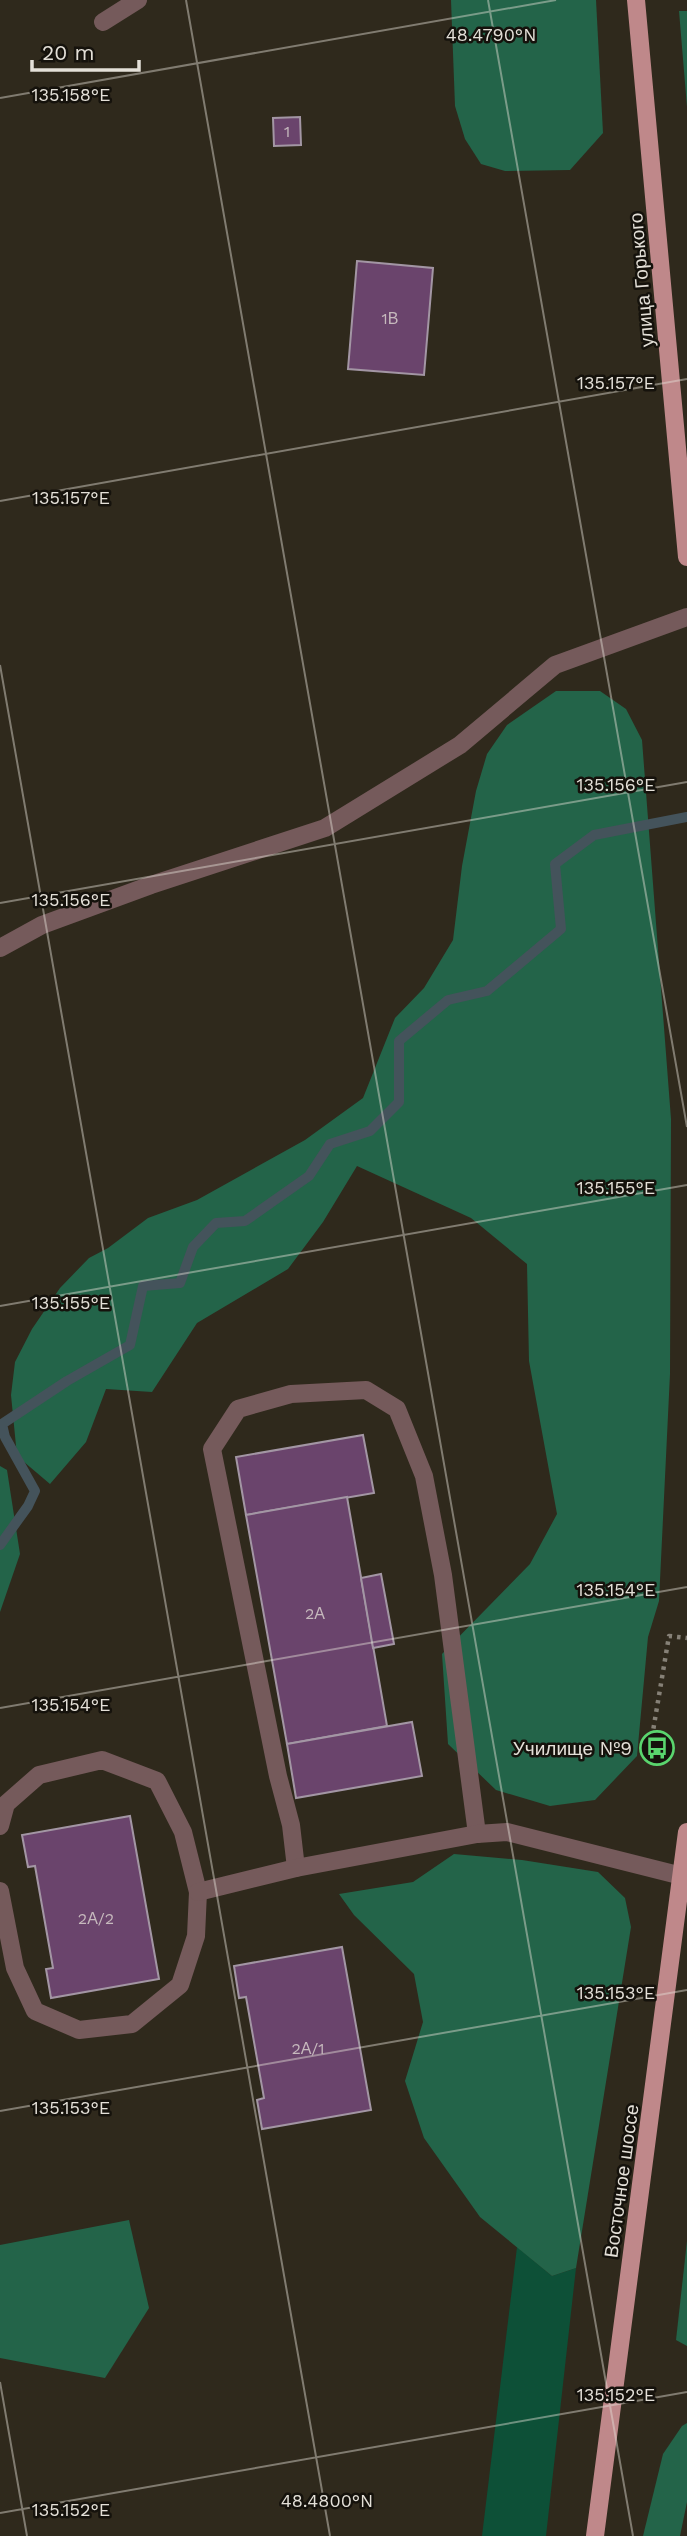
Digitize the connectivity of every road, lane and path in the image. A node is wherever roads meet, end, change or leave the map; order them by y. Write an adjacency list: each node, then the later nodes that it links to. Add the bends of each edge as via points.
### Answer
1 (138, 0): 3 (lane)
2 (636, 0): 4 (main road, улица Горького)
3 (103, 22)
4 (687, 557)
5 (687, 617): 6 (lane, via 555,665 460,745 325,828 42,925)
6 (0, 948)
7 (687, 1638): 8 (path, via 669,1636)
8 (652, 1737)
9 (0, 1826): 15 (lane, via 6,1804 39,1775 102,1759 157,1781 183,1832)
10 (687, 1832): 13 (main road, Восточное шоссе)
11 (477, 1834): 12 (lane); 12 (lane, via 443,1575 424,1476 397,1409 366,1390 291,1394 238,1409 212,1450 291,1825); 13 (lane, via 507,1832)
12 (296, 1868): 15 (lane)
13 (682, 1876): 16 (main road, Восточное шоссе)
14 (0, 1891): 15 (lane, via 15,1968 34,2011 79,2031 132,2024 180,1985 196,1936)
15 (198, 1892)
16 (595, 2536)

